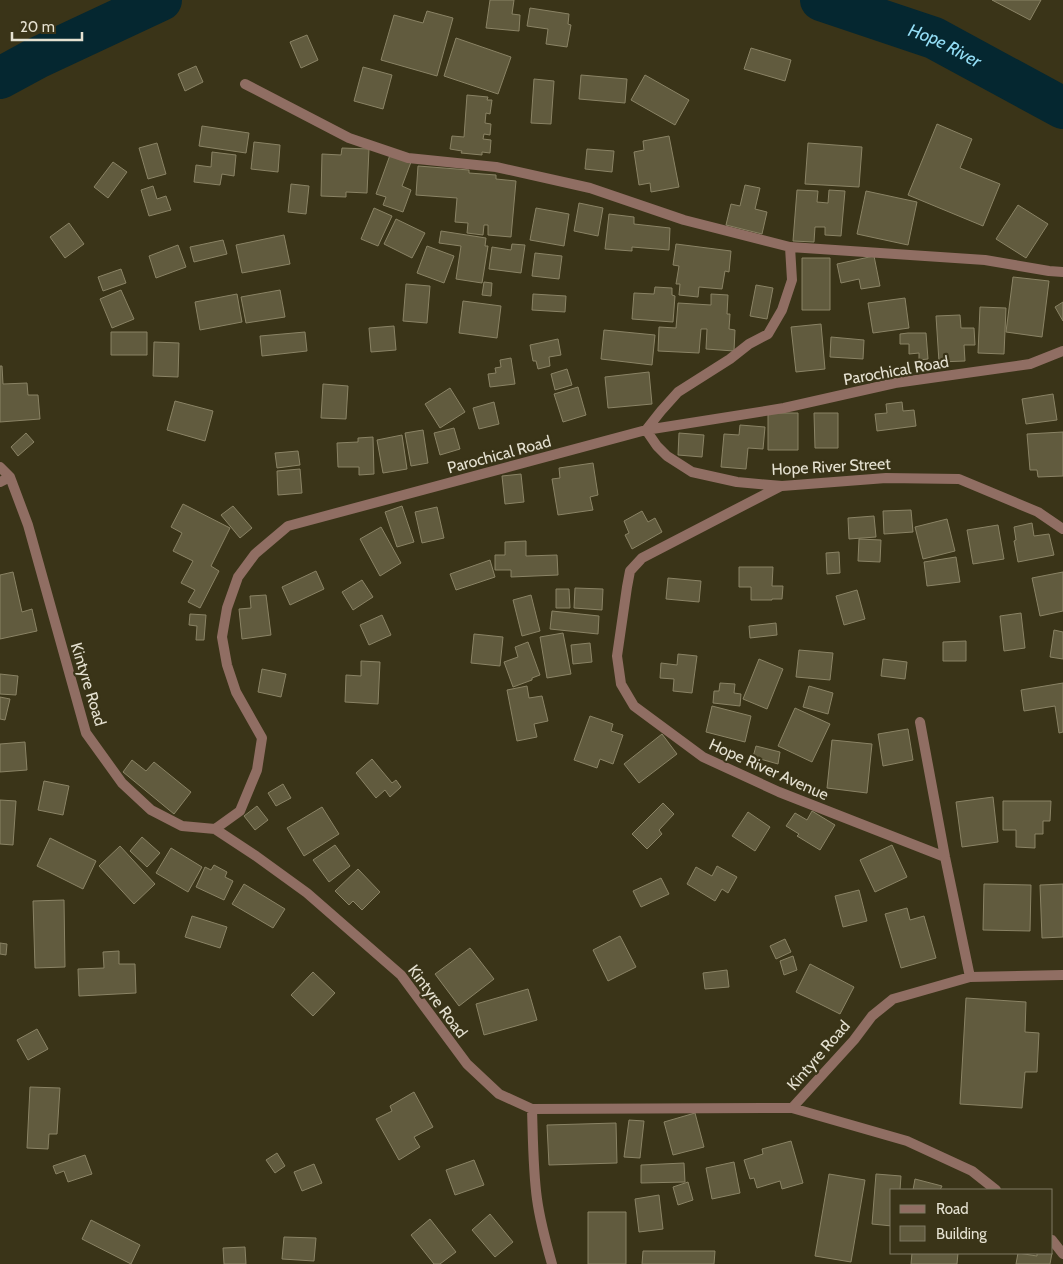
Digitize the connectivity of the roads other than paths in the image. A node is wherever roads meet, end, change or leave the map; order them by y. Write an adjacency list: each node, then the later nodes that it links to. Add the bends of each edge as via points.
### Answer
1 (245, 84): 2 (street, via 349,138 408,158 496,167 590,188 684,220)
2 (790, 247): 3 (street, via 986,260); 5 (street, via 792,280 782,310 768,334 678,392)
3 (1063, 272)
4 (1063, 351): 5 (street, Parochical Road, via 1030,364 895,383 784,408)
5 (646, 430): 9 (street, Hope River Street, via 656,446 692,472 737,482); 12 (street, Parochical Road, via 288,526 255,554 238,576 227,608 222,637 236,692 262,738 257,770 240,811)
6 (0, 467): 7 (street, Kintyre Road)
7 (10, 477): 8 (street); 12 (street, Kintyre Road, via 28,524 86,733 122,783 151,810 182,826)
8 (0, 482)
9 (782, 486): 10 (street, Hope River Street, via 886,478 959,479 1038,512); 13 (street, Hope River Avenue, via 642,558 630,571 617,656 621,684 634,706 703,758 779,792)
10 (1063, 529)
11 (920, 722): 13 (street)
12 (215, 829): 17 (street, Kintyre Road, via 307,893 351,930 401,975 467,1064 499,1094)
13 (945, 857): 15 (street)
14 (1063, 975): 15 (street, Kintyre Road)
15 (970, 977): 16 (street, Kintyre Road, via 893,999 872,1016)
16 (792, 1108): 17 (street, Kintyre Road); 18 (street, via 907,1142 972,1171)
17 (532, 1109): 21 (street, via 537,1199)
18 (995, 1189)
19 (1053, 1241): 20 (street)
20 (1063, 1254)
21 (552, 1264)

